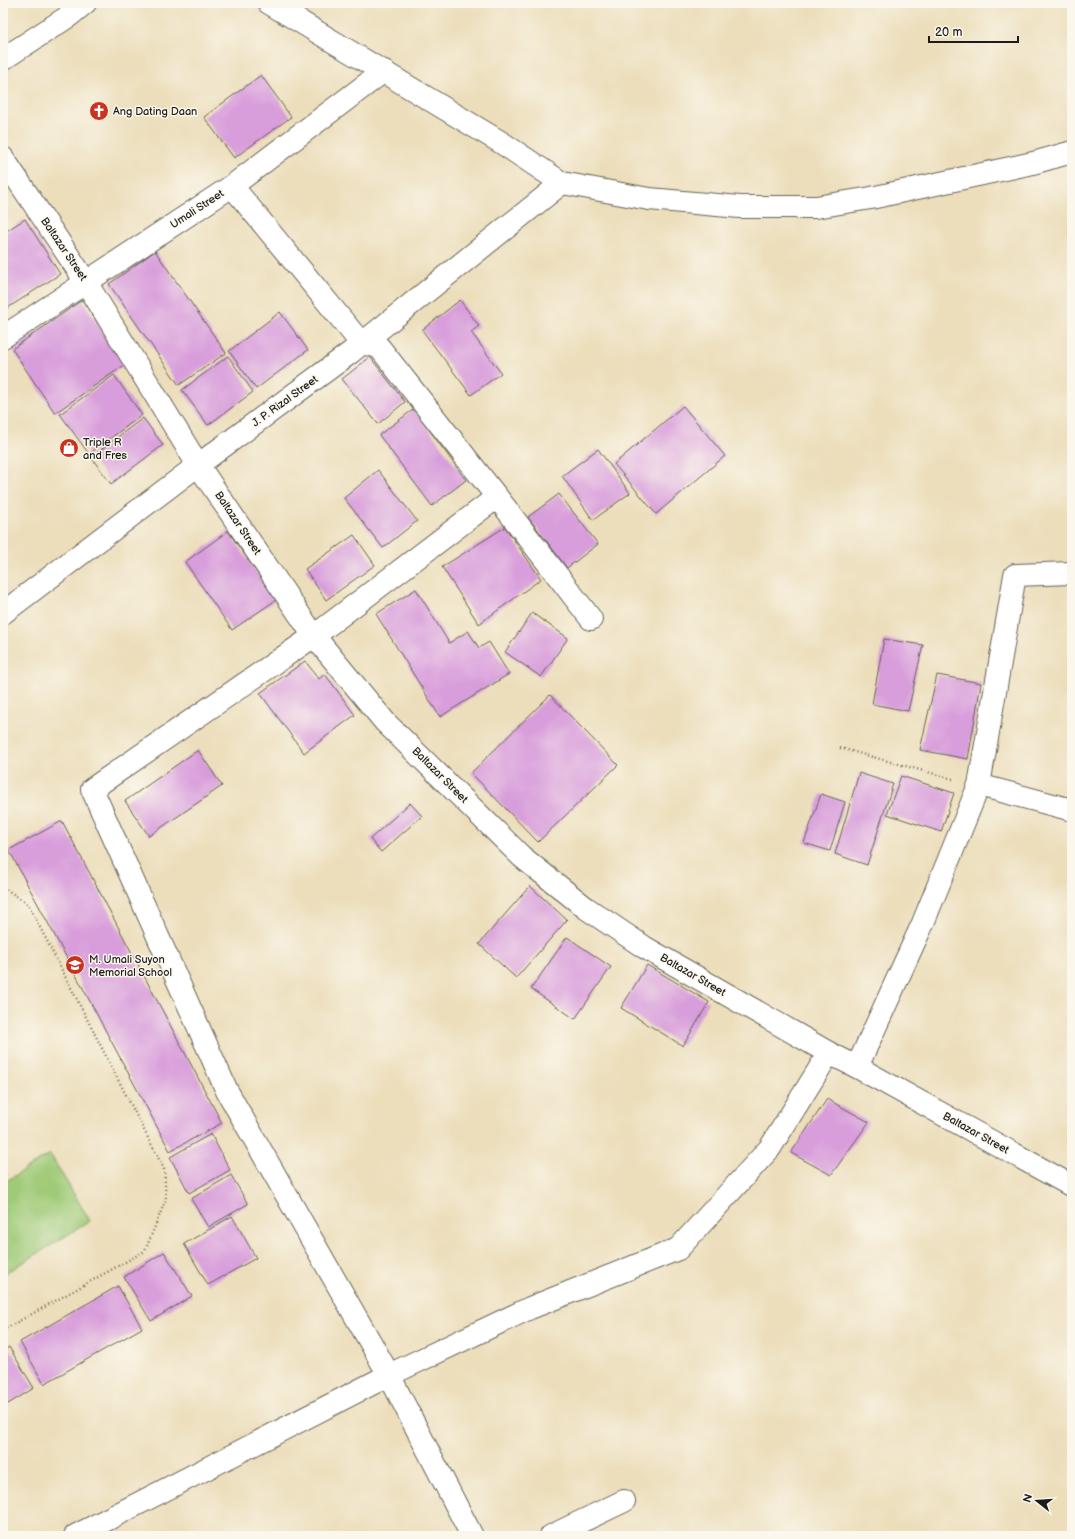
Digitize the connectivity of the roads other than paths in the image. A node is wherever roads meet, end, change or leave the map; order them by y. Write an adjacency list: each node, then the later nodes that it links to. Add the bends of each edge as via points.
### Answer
1 (85, 3): 3 (street)
2 (269, 3): 4 (street)
3 (3, 59)
4 (384, 71): 7 (street); 8 (street, Umali Street)
5 (1072, 152): 7 (street, via 1033,163 871,198 816,207 740,206 649,199)
6 (3, 158): 9 (street, Baltazar Street)
7 (562, 183): 11 (street, J. P. Rizal Street)
8 (232, 186): 9 (street, Umali Street); 11 (street)
9 (86, 282): 10 (street, Umali Street); 12 (street, Baltazar Street)
10 (3, 337)
11 (361, 344): 12 (street, J. P. Rizal Street); 13 (street, via 378,347)
12 (198, 465): 15 (street, J. P. Rizal Street); 17 (street, Baltazar Street)
13 (497, 497): 16 (street); 17 (street)
14 (1072, 573): 18 (street, via 1015,575)
15 (5, 606)
16 (591, 620)
17 (314, 636): 20 (street, Baltazar Street, via 385,722 522,857 586,908 644,947); 23 (street, via 92,788 227,1090)
18 (978, 786): 19 (street); 21 (street, via 923,924)
19 (1072, 810)
20 (829, 1053): 21 (street, Baltazar Street); 23 (street, via 770,1148 678,1249 530,1308)
21 (857, 1068): 22 (street, Baltazar Street)
22 (1072, 1186)
23 (389, 1375): 25 (street); 26 (street)
24 (624, 1501): 27 (street)
25 (75, 1536)
26 (472, 1536)
27 (551, 1536)

